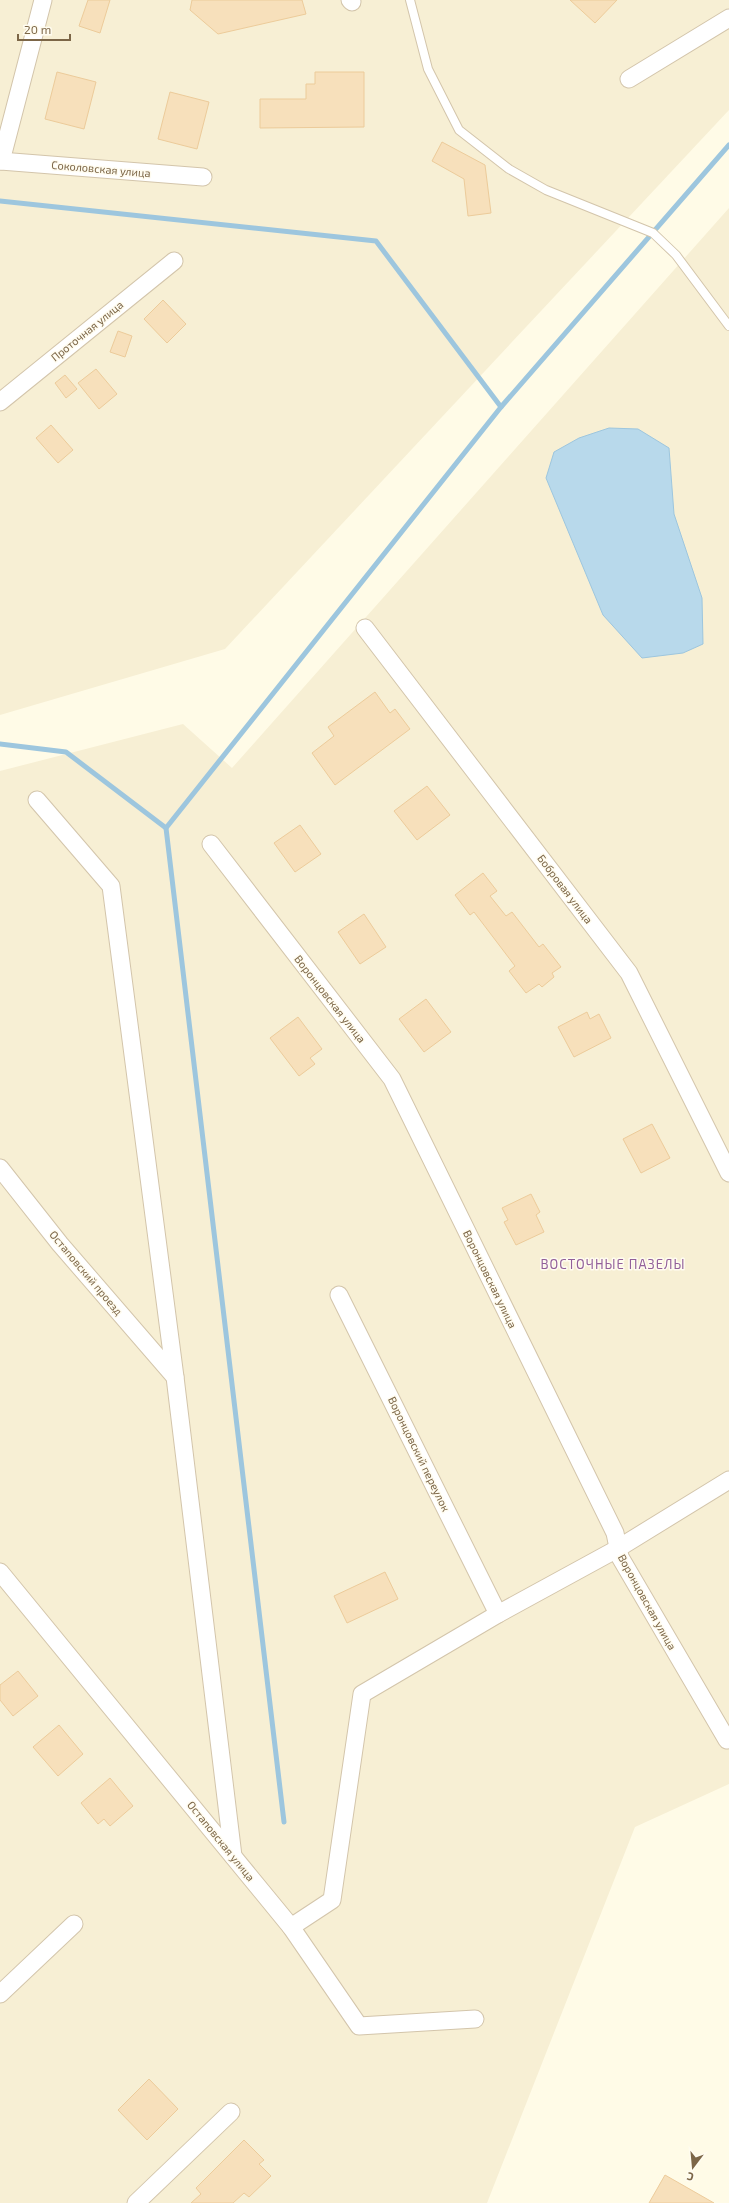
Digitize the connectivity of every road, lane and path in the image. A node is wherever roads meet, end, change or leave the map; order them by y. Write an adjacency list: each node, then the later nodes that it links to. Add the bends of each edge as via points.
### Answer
1 (43, 0): 5 (street)
2 (410, 0): 8 (lane, via 428,69 459,130 509,169 546,190 653,233 676,255)
3 (729, 18): 4 (street)
4 (629, 79)
5 (0, 161): 6 (street, Соколовская улица)
6 (203, 177)
7 (174, 261): 9 (street, Проточная улица)
8 (729, 326)
9 (0, 402)
10 (366, 628): 14 (street, Бобровая улица, via 629,973)
11 (37, 800): 16 (street, via 111,886)
12 (211, 844): 18 (street, Воронцовская улица, via 392,1078 611,1526)
13 (0, 1168): 16 (street, Остаповский проезд, via 60,1244)
14 (729, 1173)
15 (339, 1295): 20 (street, Воронцовский переулок)
16 (174, 1377): 22 (street)
17 (729, 1480): 18 (street)
18 (618, 1549): 20 (street); 21 (street, Воронцовская улица, via 620,1558)
19 (0, 1572): 22 (street, Остаповская улица)
20 (498, 1614): 24 (street, via 362,1694 332,1900)
21 (727, 1740)
22 (233, 1856): 24 (street, Остаповская улица)
23 (74, 1924): 25 (street)
24 (291, 1927): 26 (street, Остаповская улица, via 359,2026)
25 (0, 1994)
26 (475, 2019)
27 (231, 2112): 28 (street)
28 (136, 2203)

